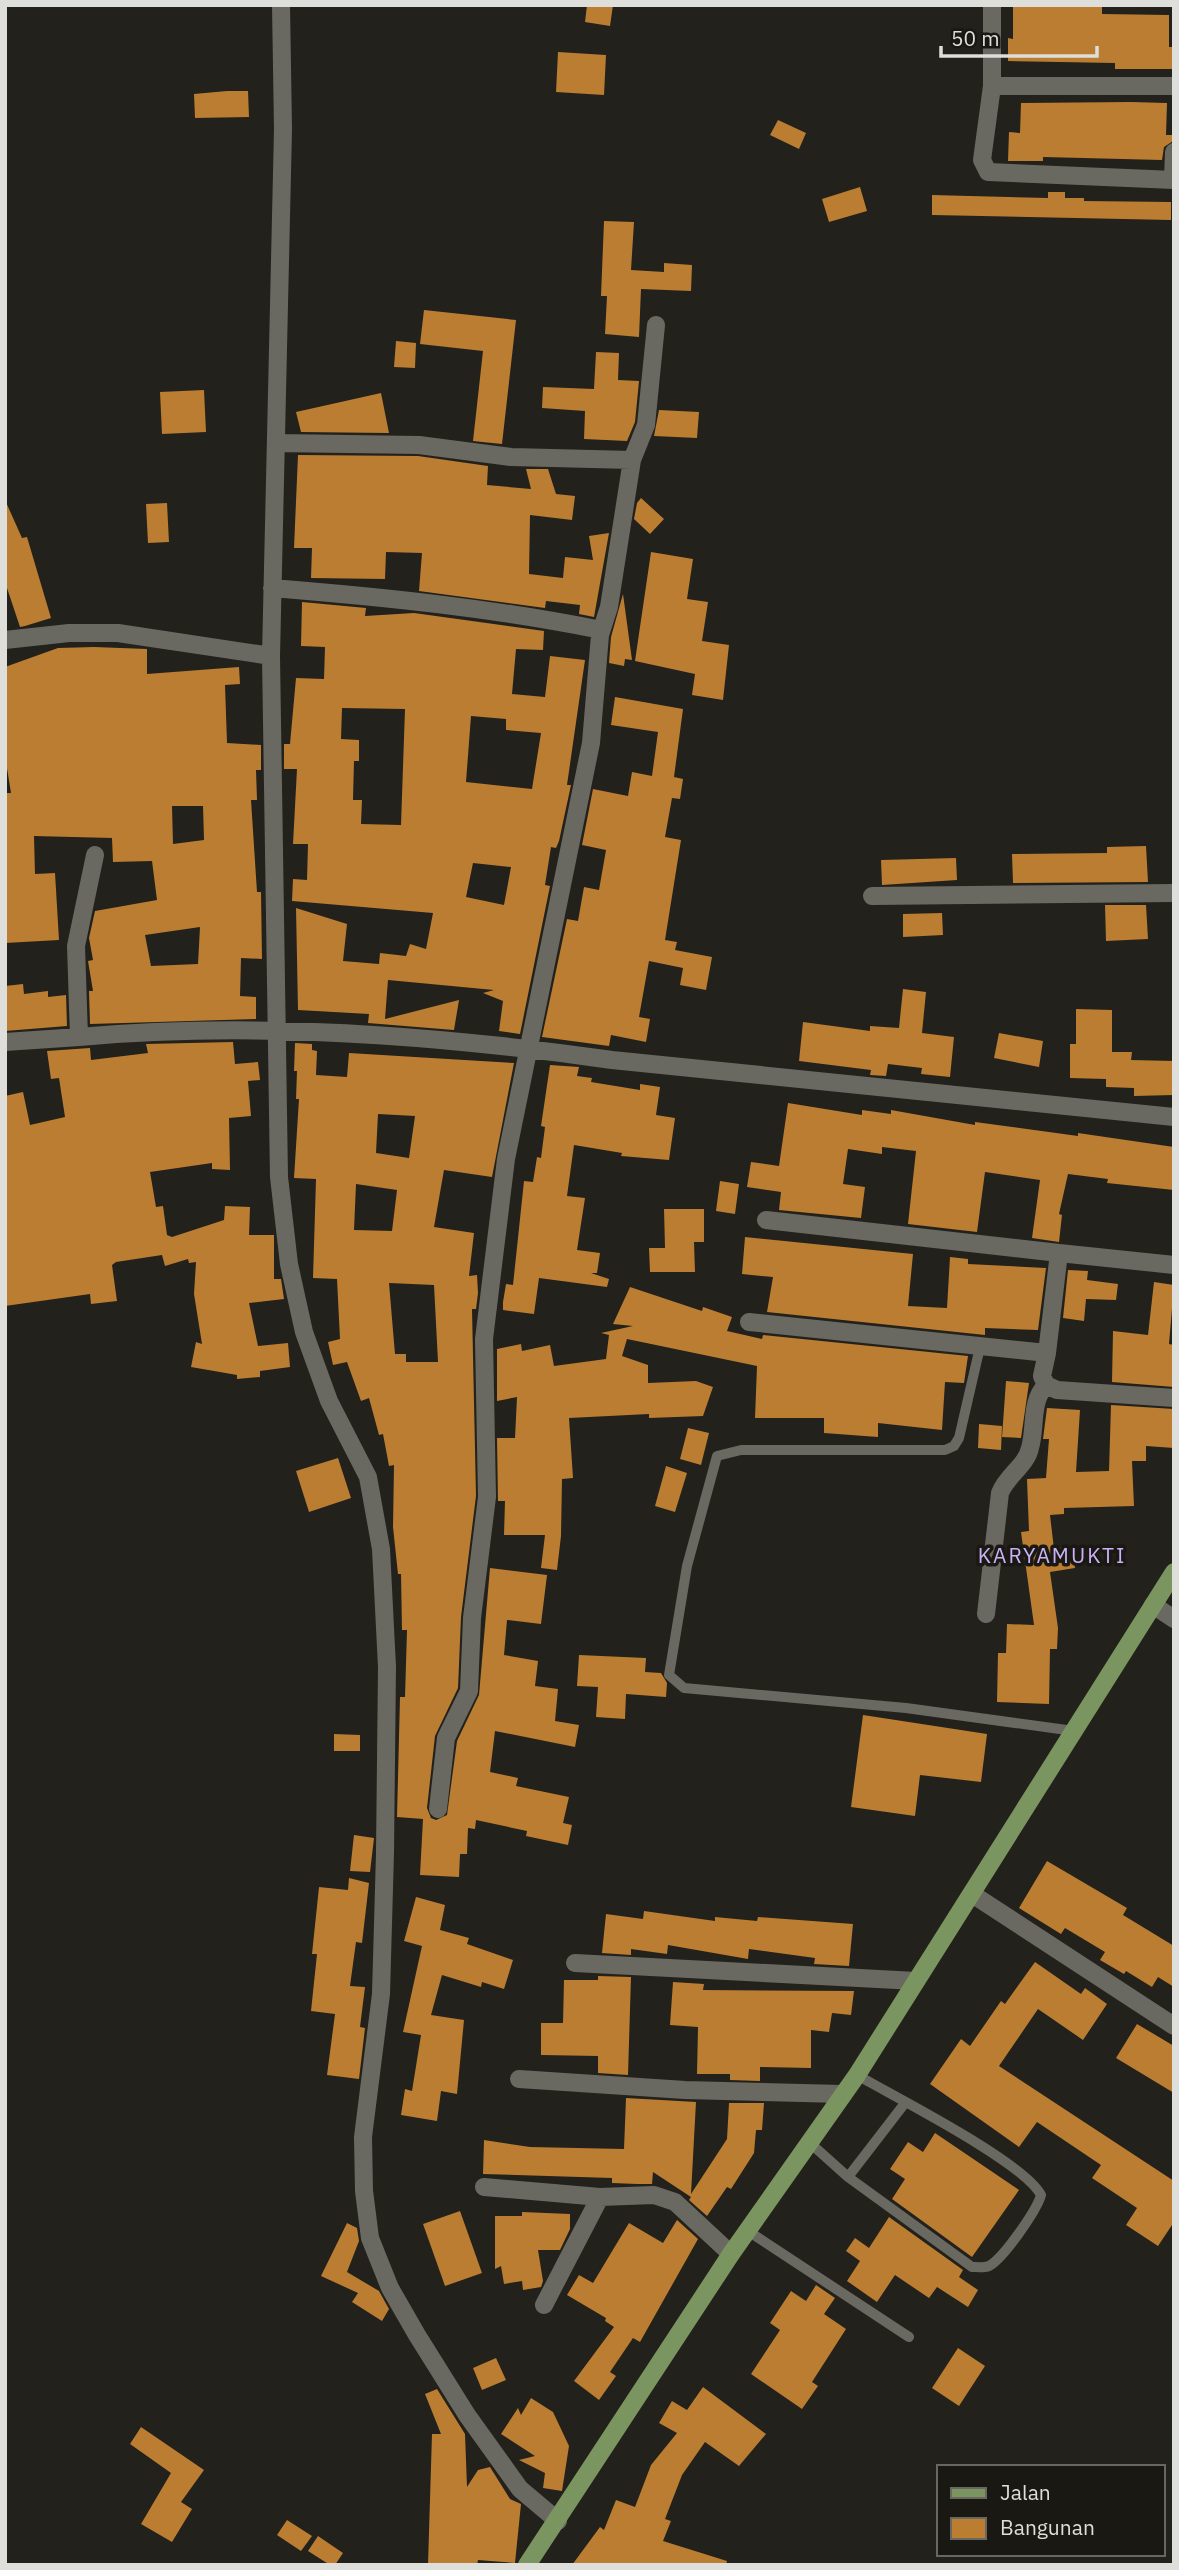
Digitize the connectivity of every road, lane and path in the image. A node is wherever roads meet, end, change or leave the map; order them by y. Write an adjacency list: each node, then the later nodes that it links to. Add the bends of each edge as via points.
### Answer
1 (281, 5): 8 (street)
2 (992, 5): 3 (street)
3 (992, 86): 4 (street); 6 (street, via 982,160 988,172)
4 (1174, 86)
5 (1174, 152): 6 (street)
6 (1173, 180)
7 (656, 325): 9 (street, via 646,425)
8 (276, 443): 9 (street, via 419,445 511,457); 10 (street)
9 (632, 460): 11 (street, via 609,607)
10 (272, 588): 11 (street, via 504,611); 13 (street)
11 (601, 630): 20 (street, via 591,743)
12 (5, 639): 13 (street, via 118,633)
13 (271, 656): 17 (street)
14 (95, 855): 18 (street, via 76,946)
15 (1174, 893): 16 (street)
16 (872, 897)
17 (275, 1030): 18 (street, via 147,1031); 20 (street); 52 (street, via 279,1177 289,1265 304,1332 321,1378 368,1477 381,1549 387,1667 385,1853 381,1994 363,2137 370,2238 390,2288 467,2415 520,2488)
18 (79, 1037): 19 (street)
19 (5, 1042)
20 (527, 1047): 21 (street, via 612,1060); 35 (street, via 488,1293 484,1339 487,1497 472,1618 469,1691 446,1738)
21 (1174, 1117)
22 (766, 1220): 23 (street)
23 (1059, 1253): 24 (street); 27 (street)
24 (1174, 1265)
25 (749, 1322): 26 (street)
26 (980, 1347): 27 (street); 34 (lane, via 959,1438 945,1450 740,1450 717,1456 687,1566 669,1675 684,1688 906,1708)
27 (1047, 1353): 28 (street, via 1042,1376)
28 (1046, 1385): 29 (street, via 1057,1390); 32 (street, via 1036,1403 1030,1449 1000,1493)
29 (1174, 1398)
30 (1174, 1572): 31 (main road)
31 (1153, 1605): 33 (street); 34 (main road)
32 (986, 1614)
33 (1174, 1619)
34 (1074, 1731): 36 (main road)
35 (438, 1809)
36 (972, 1894): 38 (main road); 39 (street)
37 (575, 1963): 38 (street)
38 (916, 1981): 40 (main road)
39 (1174, 2026)
40 (857, 2075): 42 (main road); 43 (lane)
41 (519, 2079): 42 (street)
42 (842, 2095): 44 (main road)
43 (905, 2103): 45 (lane); 45 (lane, via 1035,2183 1041,2195 1038,2206 999,2257 988,2266 972,2267)
44 (809, 2142): 45 (lane); 48 (main road)
45 (848, 2178)
46 (484, 2187): 47 (street)
47 (600, 2197): 49 (street, via 654,2195 675,2202); 50 (street)
48 (748, 2231): 49 (main road); 51 (lane)
49 (731, 2254): 52 (main road)
50 (544, 2305)
51 (909, 2337)
52 (558, 2521): 53 (main road)
53 (527, 2565)

